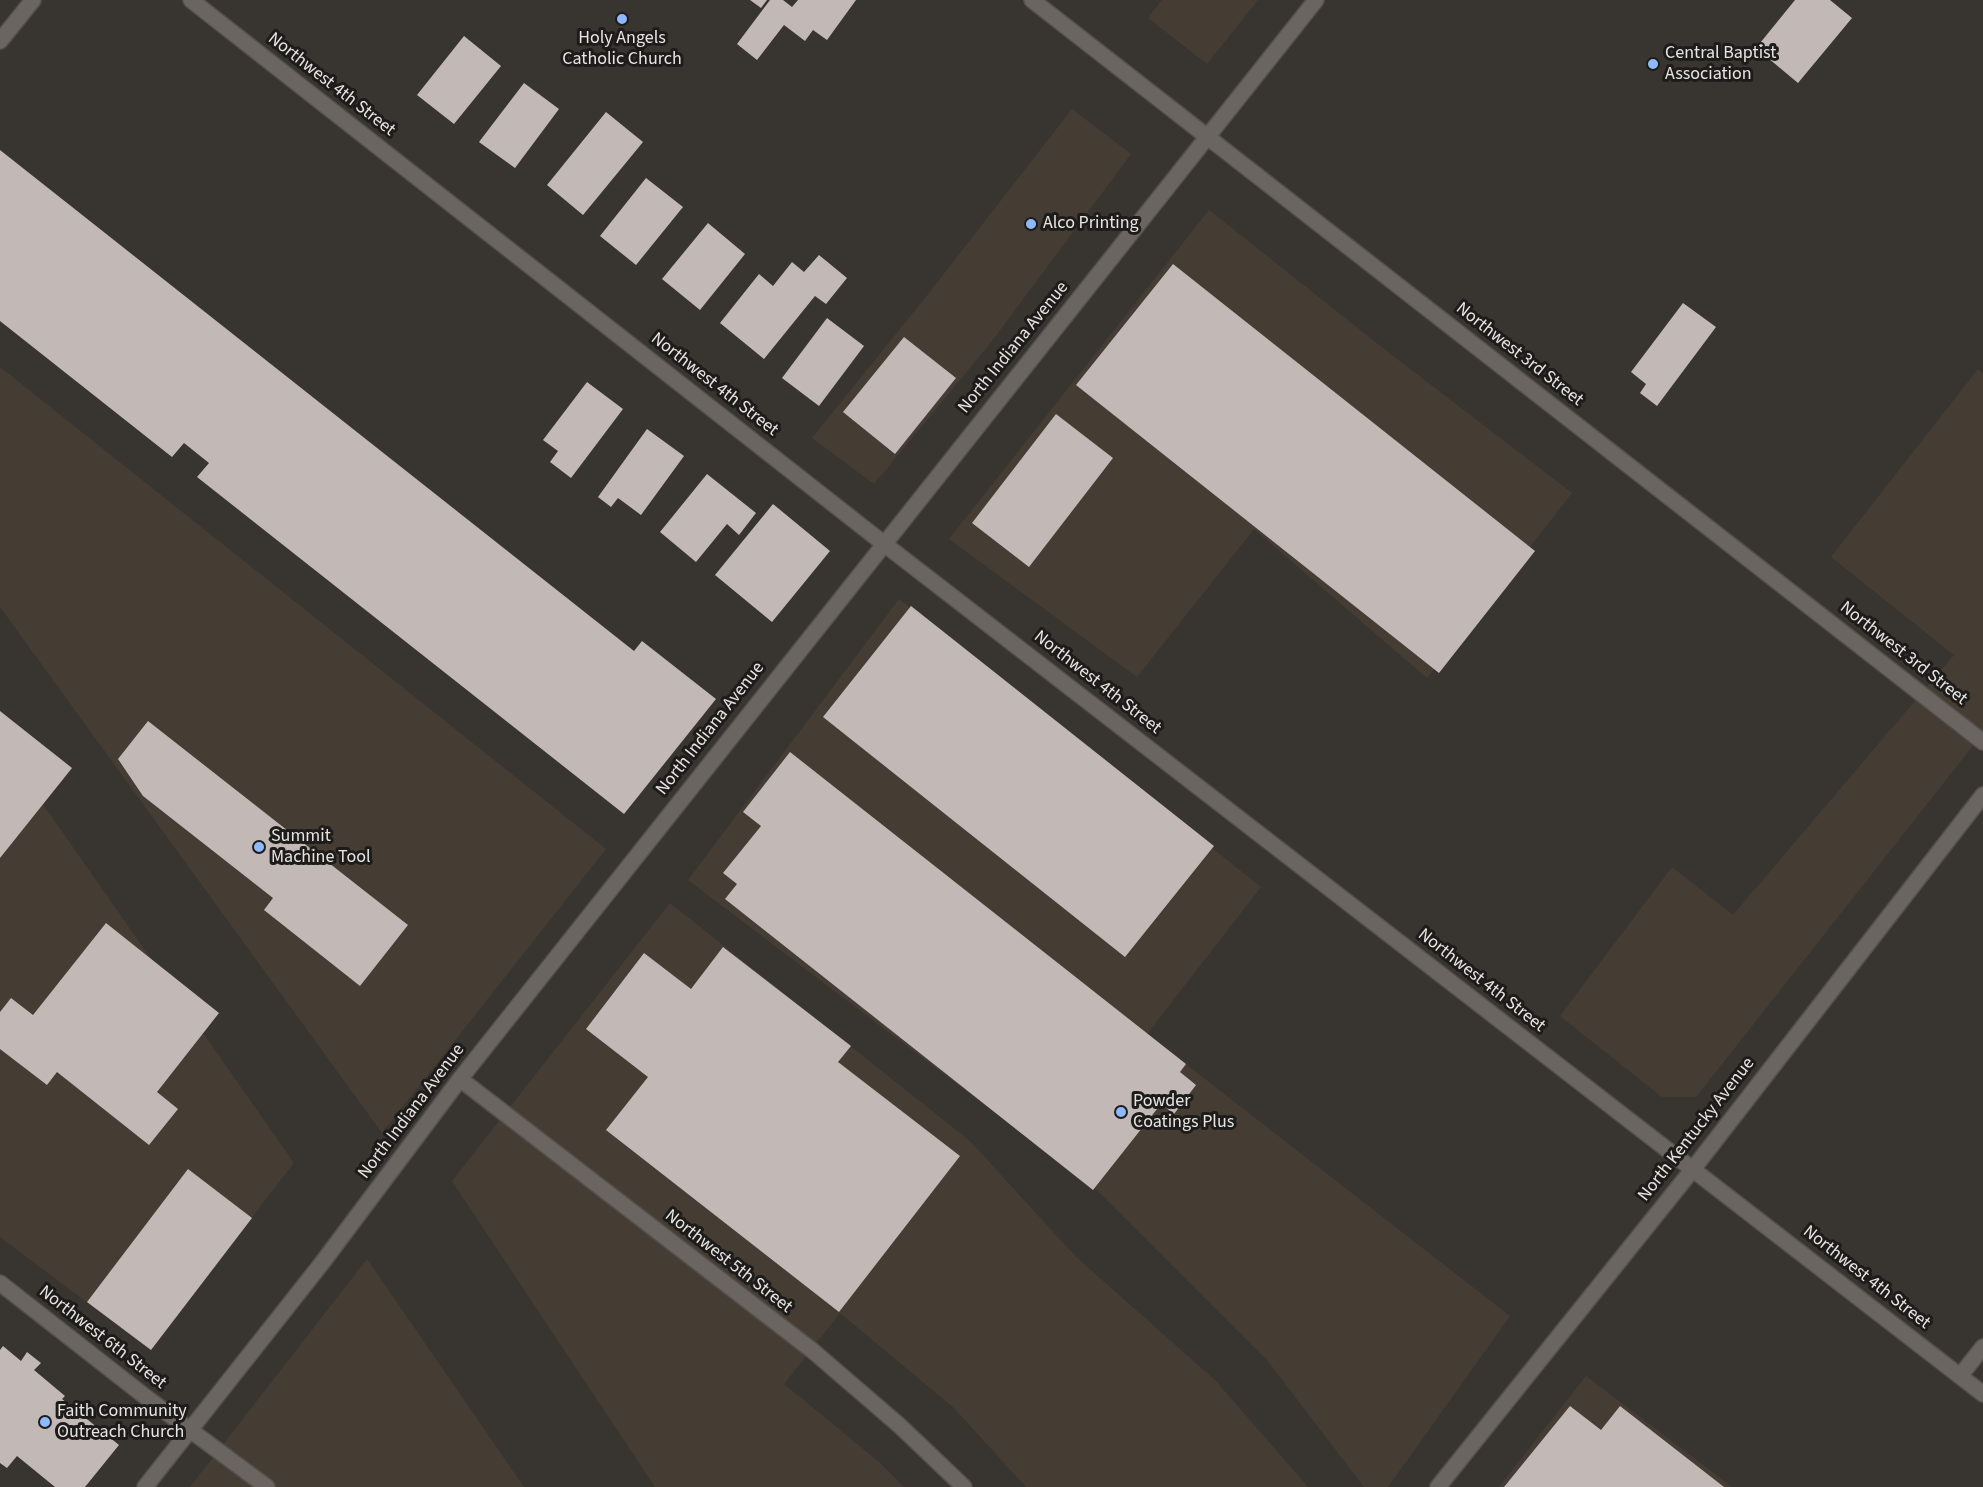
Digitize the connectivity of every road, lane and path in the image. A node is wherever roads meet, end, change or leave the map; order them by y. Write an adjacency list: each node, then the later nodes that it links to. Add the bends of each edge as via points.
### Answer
1 (33, 0): 5 (street)
2 (190, 0): 7 (street, Northwest 4th Street)
3 (1032, 0): 6 (street, Northwest 3rd Street)
4 (1316, 0): 6 (street, North Indiana Avenue)
5 (0, 42)
6 (1208, 137): 7 (street, North Indiana Avenue); 8 (street, Northwest 3rd Street)
7 (883, 543): 10 (street, North Indiana Avenue); 11 (street, Northwest 4th Street)
8 (1983, 741)
9 (1983, 795): 11 (street, North Kentucky Avenue)
10 (460, 1079): 16 (street, North Indiana Avenue); 19 (street, Northwest 5th Street, via 813,1352)
11 (1693, 1169): 14 (street, Northwest 4th Street); 20 (street, North Kentucky Avenue)
12 (0, 1283): 16 (street, Northwest 6th Street)
13 (1983, 1347): 14 (street)
14 (1960, 1376): 15 (street, Northwest 4th Street)
15 (1983, 1394)
16 (191, 1430): 17 (street, North Indiana Avenue); 18 (street, Northwest 6th Street)
17 (145, 1487)
18 (267, 1487)
19 (964, 1487)
20 (1438, 1487)

